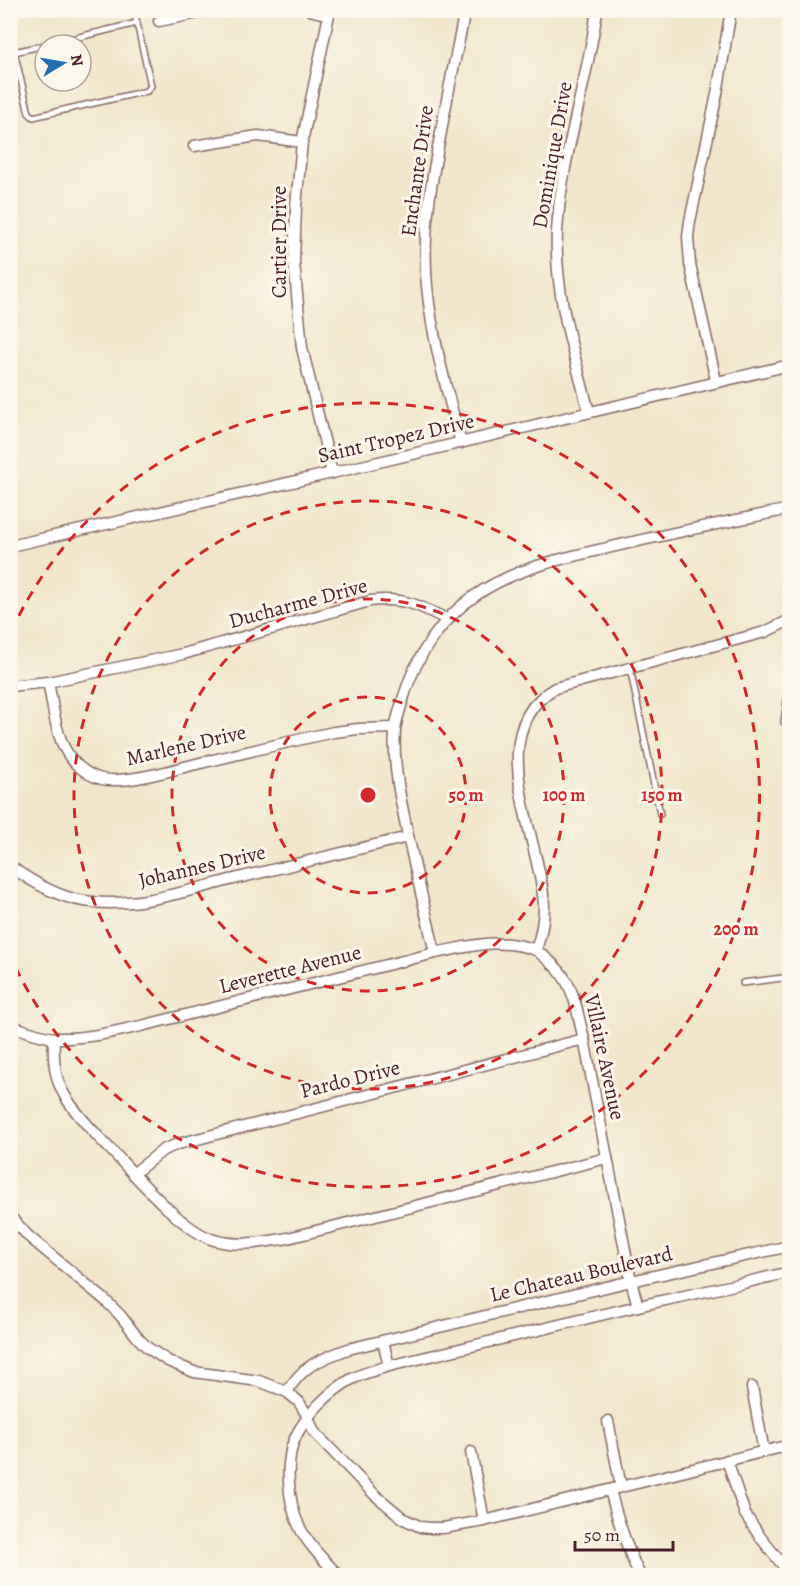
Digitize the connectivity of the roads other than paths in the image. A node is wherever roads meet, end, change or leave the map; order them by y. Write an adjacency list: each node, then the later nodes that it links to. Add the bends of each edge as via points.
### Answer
1 (134, 10): 9 (lane)
2 (214, 10): 8 (street)
3 (310, 10): 7 (street)
4 (465, 10): 19 (street, Enchante Drive, via 431,183 426,252 438,356)
5 (597, 10): 18 (street, Dominique Drive, via 557,232 565,320)
6 (731, 10): 17 (street, via 688,237 690,264)
7 (330, 13): 14 (street, Cartier Drive)
8 (159, 21)
9 (137, 23): 10 (lane); 13 (lane, via 151,86 147,91 33,117)
10 (93, 34)
11 (10, 36): 13 (lane)
12 (33, 48): 13 (lane)
13 (14, 52)
14 (302, 142): 15 (street, via 258,136); 20 (street, Cartier Drive, via 294,262 297,296 302,348)
15 (194, 146)
16 (789, 364): 17 (street, Saint Tropez Drive)
17 (716, 381): 18 (street, Saint Tropez Drive)
18 (589, 412): 19 (street, Saint Tropez Drive)
19 (461, 442): 20 (street, Saint Tropez Drive)
20 (332, 473): 22 (street, Saint Tropez Drive)
21 (789, 509): 23 (street, via 537,566 497,582)
22 (10, 546)
23 (448, 620): 27 (street, Ducharme Drive, via 404,601 370,601 183,654); 30 (street, via 414,667)
24 (789, 620): 25 (street, via 765,632)
25 (630, 668): 31 (lane); 34 (street, via 555,688 536,702 523,723 518,740 519,781 544,905)
26 (789, 678): 29 (lane)
27 (48, 682): 28 (street, Ducharme Drive); 30 (street, Marlene Drive, via 63,745 74,762 102,780 164,772 334,732)
28 (10, 686)
29 (784, 722)
30 (395, 729): 32 (street, via 394,754)
31 (660, 814)
32 (408, 837): 33 (street, Johannes Drive, via 127,902 97,903 68,897); 35 (street)
33 (10, 866)
34 (536, 950): 35 (street, Leverette Avenue, via 493,942); 40 (street, Villaire Avenue, via 564,976 575,1000)
35 (435, 953): 39 (street, Leverette Avenue, via 141,1026)
36 (789, 977): 37 (lane)
37 (743, 983)
38 (10, 1025): 39 (street)
39 (54, 1038): 42 (street, via 53,1058 65,1096)
40 (584, 1039): 41 (street, Villaire Avenue); 42 (street, Pardo Drive, via 178,1144 151,1158)
41 (607, 1158): 42 (street, via 288,1238 240,1244 209,1238 193,1229); 46 (street, Villaire Avenue)
42 (134, 1174)
43 (10, 1216): 51 (street, via 28,1236 105,1300 148,1348 168,1361 195,1372 259,1381)
44 (789, 1246): 46 (street, Le Chateau Boulevard)
45 (789, 1272): 47 (street, Le Chateau Boulevard)
46 (631, 1281): 47 (street, Villaire Avenue); 48 (street, Le Chateau Boulevard)
47 (638, 1306): 49 (street, Le Chateau Boulevard)
48 (383, 1341): 49 (street); 51 (street, Le Chateau Boulevard, via 316,1361)
49 (388, 1366): 52 (street, Le Chateau Boulevard, via 349,1380)
50 (752, 1387): 56 (street)
51 (286, 1392): 52 (street, via 299,1402)
52 (308, 1417): 59 (street, via 314,1432 404,1519 431,1528); 61 (street, Le Chateau Boulevard, via 292,1446 287,1477 291,1503 307,1540)
53 (608, 1421): 58 (street)
54 (789, 1445): 56 (street)
55 (471, 1452): 59 (street)
56 (764, 1452): 57 (street)
57 (728, 1460): 58 (street); 60 (street, via 745,1514)
58 (615, 1488): 59 (street); 62 (street, via 619,1525)
59 (484, 1521)
60 (789, 1574)
61 (339, 1575)
62 (640, 1575)

